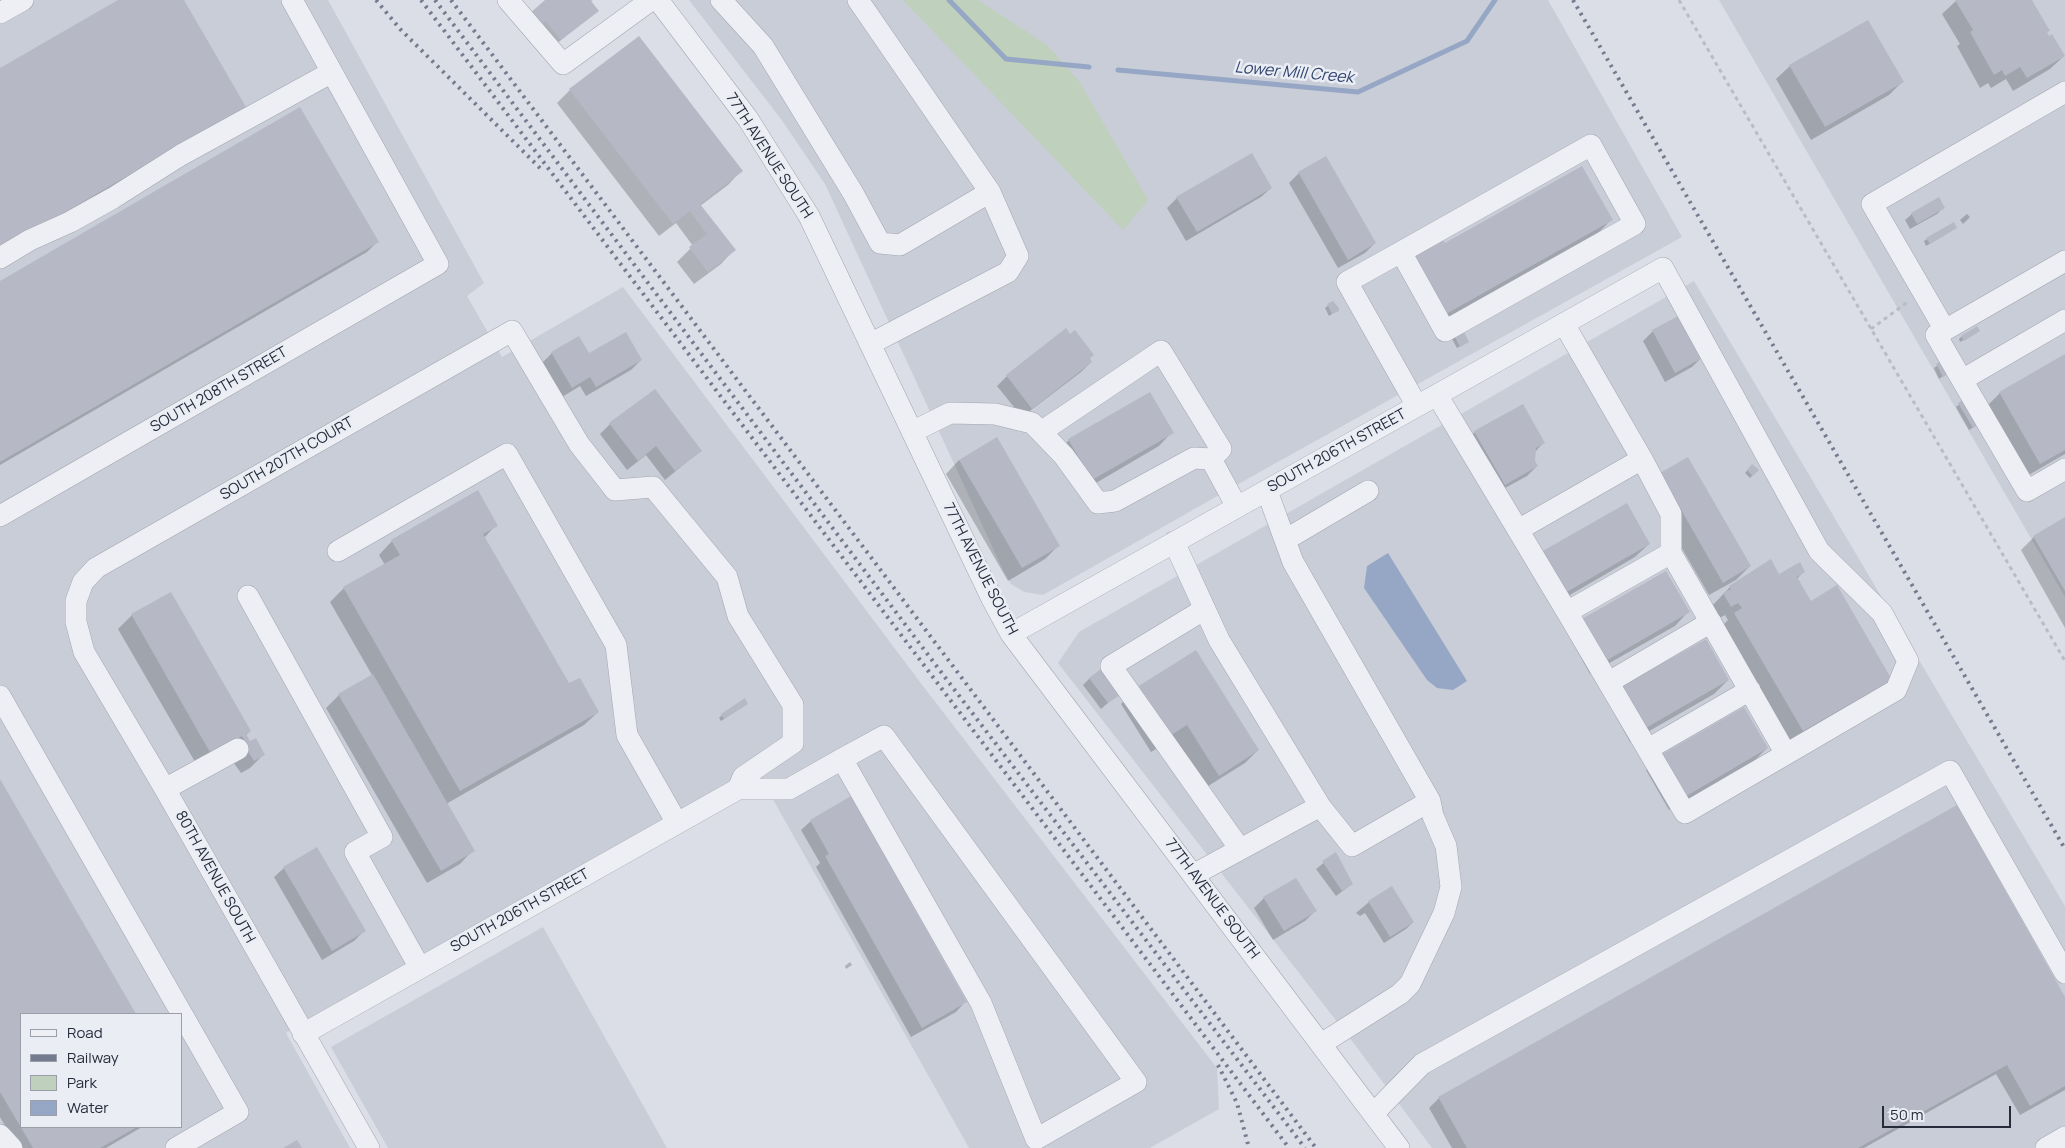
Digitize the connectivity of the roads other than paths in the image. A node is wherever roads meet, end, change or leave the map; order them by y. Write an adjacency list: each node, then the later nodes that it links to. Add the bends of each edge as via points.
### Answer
1 (23, 0): 8 (street)
2 (292, 0): 9 (street)
3 (508, 0): 4 (street, via 562,64)
4 (650, 0)
5 (658, 0): 18 (street, 77TH AVENUE SOUTH, via 748,119 786,177 809,216)
6 (720, 0): 11 (street, via 763,46 880,243 900,245)
7 (858, 0): 11 (street)
8 (0, 13)
9 (332, 72): 13 (street, via 181,155 113,198); 30 (street, SOUTH 208TH STREET, via 438,264)
10 (2065, 92): 17 (street, via 1872,204)
11 (990, 192): 18 (street, via 1018,256 1008,272)
12 (1401, 252): 12 (street, via 1445,331 1635,224 1591,145); 21 (street, via 1347,282)
13 (0, 258)
14 (2065, 261): 17 (street)
15 (2065, 320): 19 (street)
16 (1564, 324): 20 (street, SOUTH 206TH STREET); 25 (street); 47 (street, SOUTH 206TH STREET, via 1663,268 1818,551 1882,613 1908,661 1896,690)
17 (1945, 330): 19 (street, via 1936,336)
18 (870, 344): 22 (street, 77TH AVENUE SOUTH)
19 (1962, 380): 26 (street, via 2027,491)
20 (1437, 395): 21 (street, SOUTH 206TH STREET); 31 (street)
21 (1417, 406): 27 (street, SOUTH 206TH STREET)
22 (912, 432): 23 (street, via 950,414 995,414 1032,423); 41 (street, 77TH AVENUE SOUTH)
23 (1041, 432): 24 (street, via 1064,456 1098,503 1115,501 1194,458); 24 (street, via 1161,351 1221,449)
24 (1211, 458): 29 (street)
25 (1642, 459): 31 (street); 35 (street, via 1671,514)
26 (2065, 469)
27 (1267, 490): 29 (street, SOUTH 206TH STREET); 32 (street)
28 (1368, 491): 32 (street)
29 (1237, 507): 33 (street, SOUTH 206TH STREET)
30 (0, 516)
31 (1518, 530): 39 (street)
32 (1285, 540): 51 (street, via 1293,562)
33 (1174, 542): 38 (street); 41 (street, SOUTH 206TH STREET)
34 (338, 551): 53 (street, via 507,454 616,644 627,735)
35 (1671, 553): 39 (street); 40 (street)
36 (248, 596): 56 (street, via 382,837 355,852)
37 (76, 601): 49 (street, 80TH AVENUE SOUTH, via 76,622 84,652); 50 (street, SOUTH 207TH COURT, via 83,582 96,568 512,331 579,444 615,490 653,487 728,577 738,616 793,705 793,743 743,776)
38 (1205, 609): 52 (street, via 1219,640); 54 (street, via 1112,666)
39 (1567, 612): 42 (street)
40 (1711, 622): 42 (street); 43 (street)
41 (1011, 634): 55 (street, 77TH AVENUE SOUTH)
42 (1609, 682): 46 (street)
43 (1750, 690): 46 (street); 47 (street)
44 (0, 696): 58 (street)
45 (238, 749): 49 (street)
46 (1648, 749): 47 (street, via 1685,813)
47 (1786, 754)
48 (842, 759): 48 (street, via 884,736 1136,1082 1036,1139 981,1004); 50 (street, via 789,789)
49 (165, 789): 60 (street, 80TH AVENUE SOUTH)
50 (738, 789): 53 (street, SOUTH 206TH STREET)
51 (1430, 801): 52 (street, via 1352,846); 61 (street, via 1446,846 1451,888 1444,913 1410,984 1400,994)
52 (1320, 806): 54 (street)
53 (677, 823): 56 (street, SOUTH 206TH STREET)
54 (1240, 849): 55 (street)
55 (1193, 875): 61 (street, 77TH AVENUE SOUTH)
56 (420, 968): 60 (street, SOUTH 206TH STREET)
57 (2065, 973): 62 (street, via 1950,771 1422,1064)
58 (181, 1013)
59 (182, 1014): 66 (street, via 238,1112)
60 (303, 1034): 67 (street, 80TH AVENUE SOUTH)
61 (1321, 1044): 62 (street, 77TH AVENUE SOUTH)
62 (1374, 1114): 68 (street, 77TH AVENUE SOUTH)
63 (0, 1136): 65 (street)
64 (2065, 1137): 69 (street)
65 (12, 1148)
66 (176, 1148)
67 (369, 1148)
68 (1399, 1148)
69 (2046, 1148)

